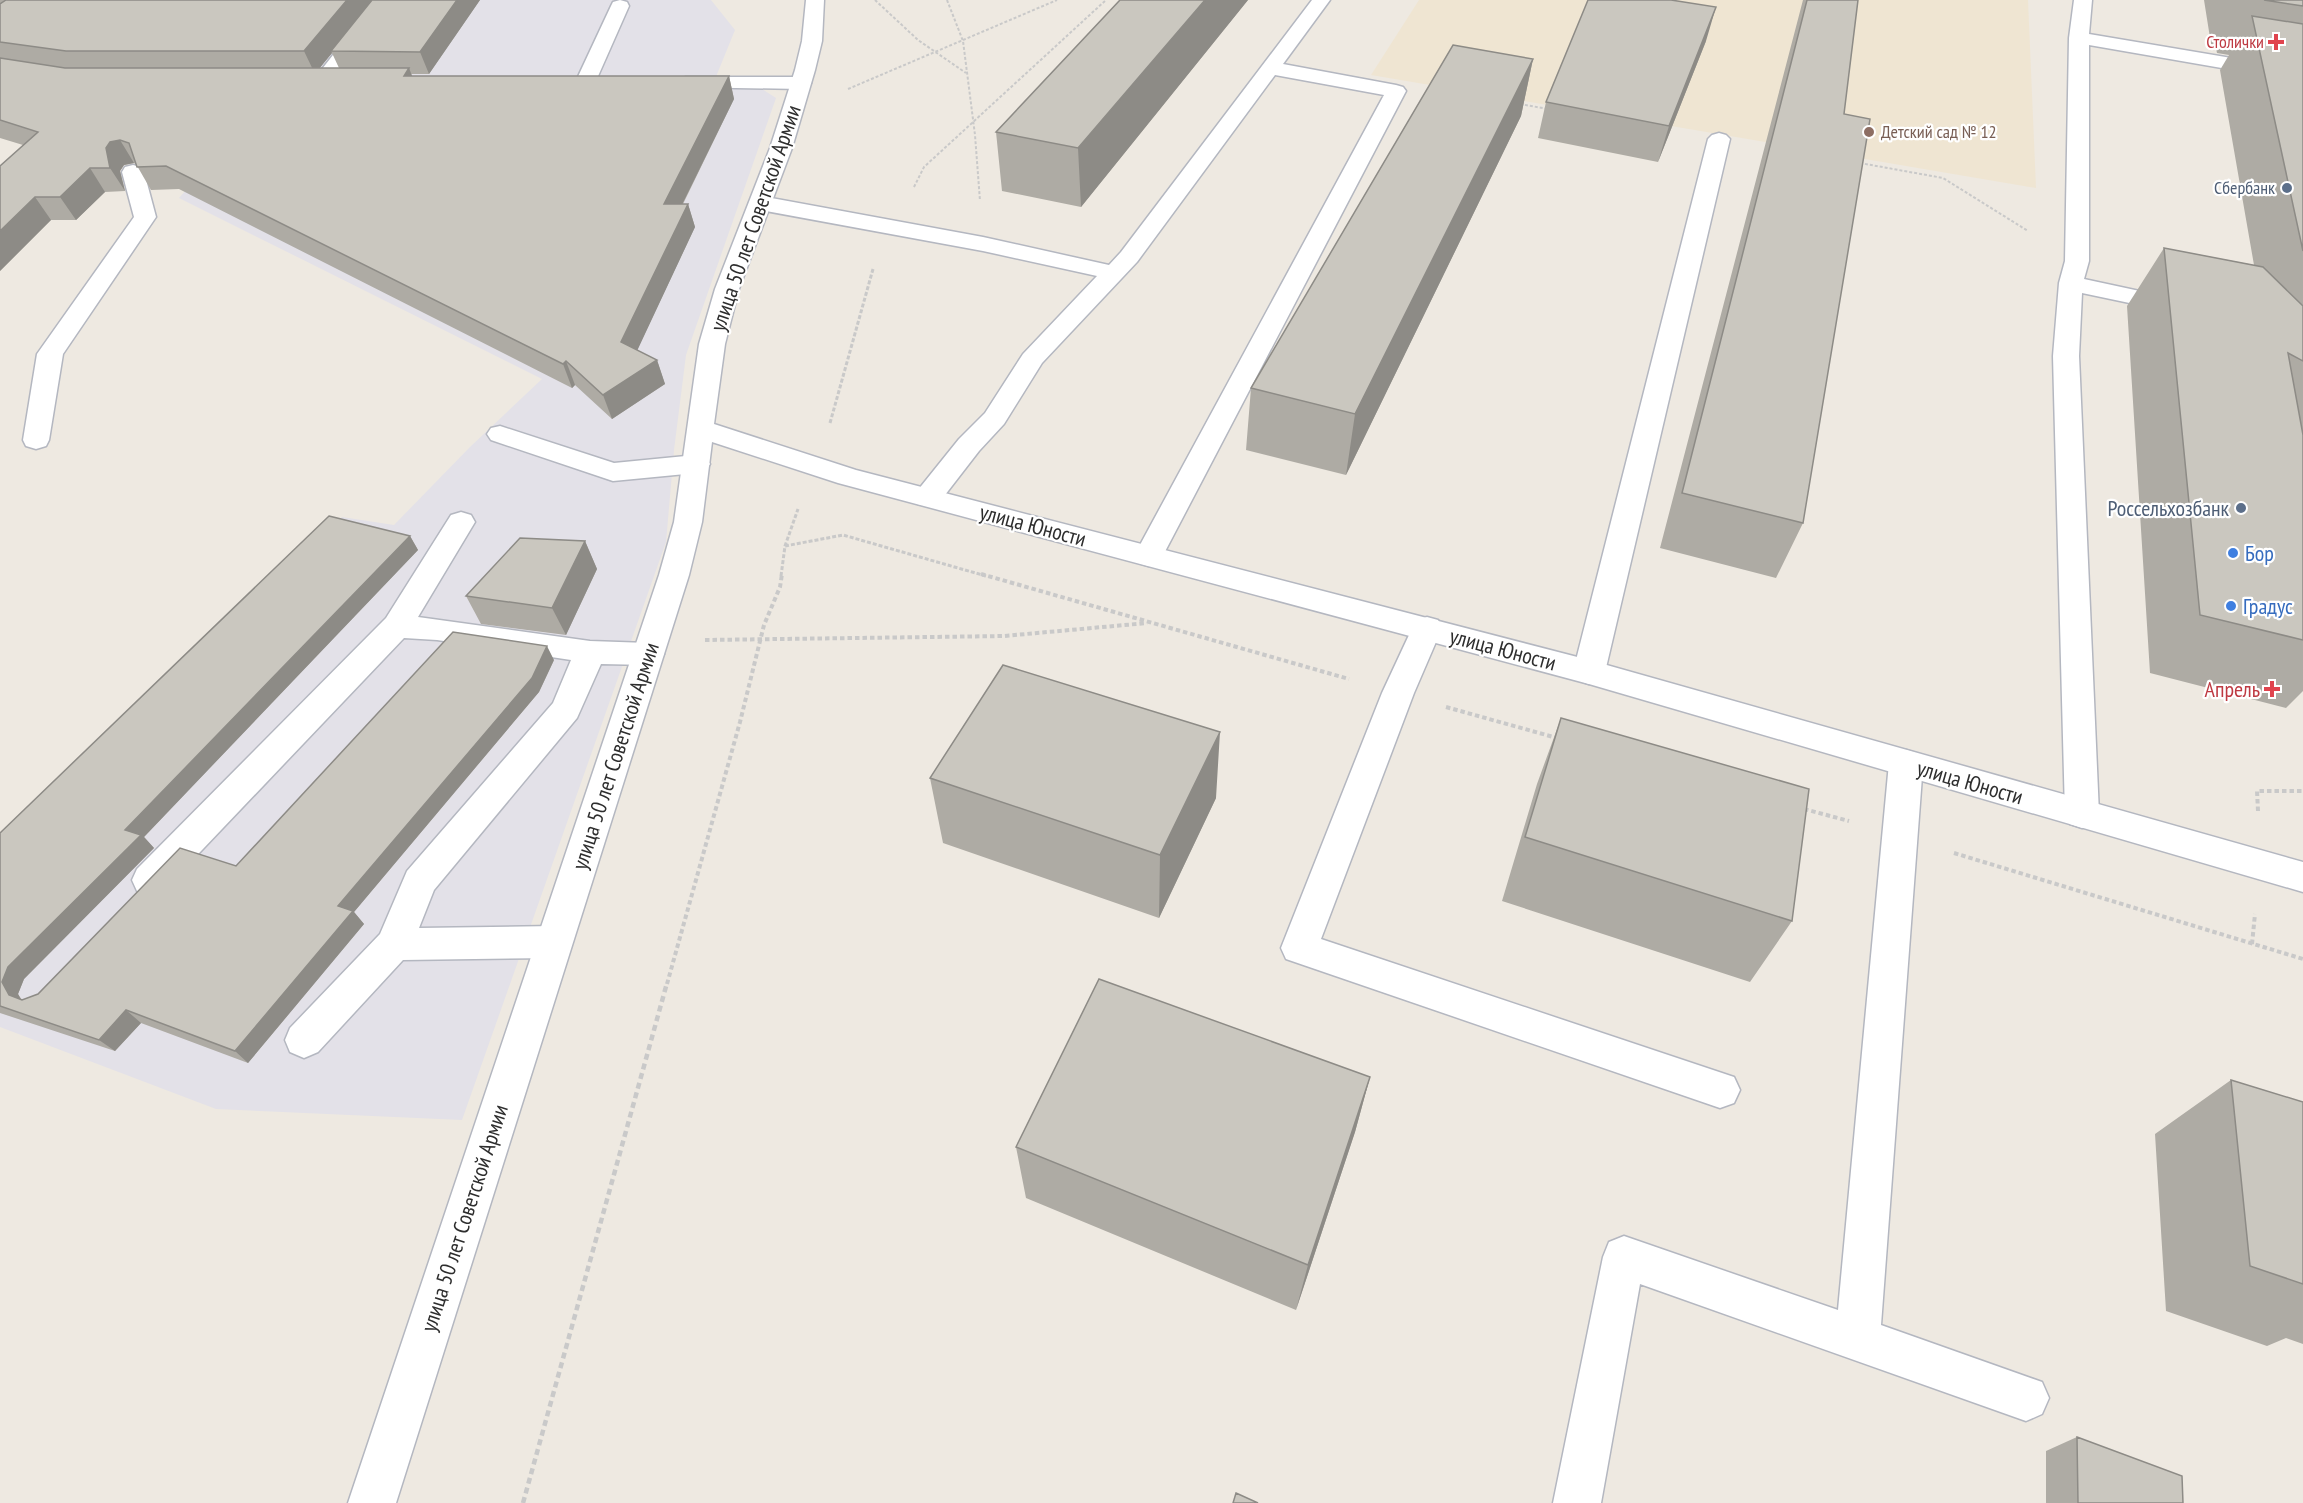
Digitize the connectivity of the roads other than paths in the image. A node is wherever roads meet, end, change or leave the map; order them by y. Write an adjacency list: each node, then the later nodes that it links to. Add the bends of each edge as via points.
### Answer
1 (386, 0): 10 (street)
2 (815, 0): 16 (street, улица 50 лет Советской Армии, via 812,41)
3 (1321, 0): 7 (street)
4 (2083, 0): 6 (street)
5 (621, 6): 13 (street)
6 (2079, 38): 8 (street); 21 (street, via 2077,261)
7 (1270, 68): 20 (street); 29 (street, via 1396,91)
8 (2303, 76)
9 (299, 82): 10 (street)
10 (322, 82): 11 (street)
11 (346, 82)
12 (561, 83): 13 (street)
13 (585, 83): 14 (street)
14 (609, 83)
15 (669, 83): 16 (street)
16 (798, 93): 19 (street, улица 50 лет Советской Армии)
17 (1719, 139): 34 (street)
18 (133, 172): 25 (street, via 145,217 50,354)
19 (759, 203): 20 (street, via 983,244); 23 (street, улица 50 лет Советской Армии, via 727,289 712,344)
20 (1114, 273): 27 (street, via 1032,359 995,418)
21 (2071, 283): 22 (street); 36 (street, via 2066,356)
22 (2196, 310)
23 (701, 429): 26 (street, улица 50 лет Советской Армии); 27 (street, улица Юности)
24 (500, 434): 26 (street, via 613,471)
25 (36, 440)
26 (696, 464): 32 (street, улица 50 лет Советской Армии, via 688,522)
27 (928, 497): 29 (street, улица Юности)
28 (461, 522): 30 (street)
29 (1149, 556): 31 (street, улица Юности)
30 (397, 626): 33 (street); 38 (street)
31 (1427, 628): 34 (street, улица Юности); 42 (street, via 1299,948)
32 (653, 640): 33 (street); 39 (street, улица 50 лет Советской Армии)
33 (590, 652): 40 (street, via 566,709 420,882)
34 (1589, 672): 35 (street, улица Юности)
35 (1906, 763): 36 (street, улица Юности); 43 (street)
36 (2082, 814): 37 (street, улица Юности)
37 (2303, 877)
38 (131, 899)
39 (554, 942): 40 (street); 45 (street, улица 50 лет Советской Армии)
40 (394, 944): 41 (street)
41 (304, 1040)
42 (1720, 1090)
43 (1858, 1338): 44 (street); 46 (street, via 1624,1257)
44 (2026, 1398)
45 (372, 1503)
46 (1577, 1503)

